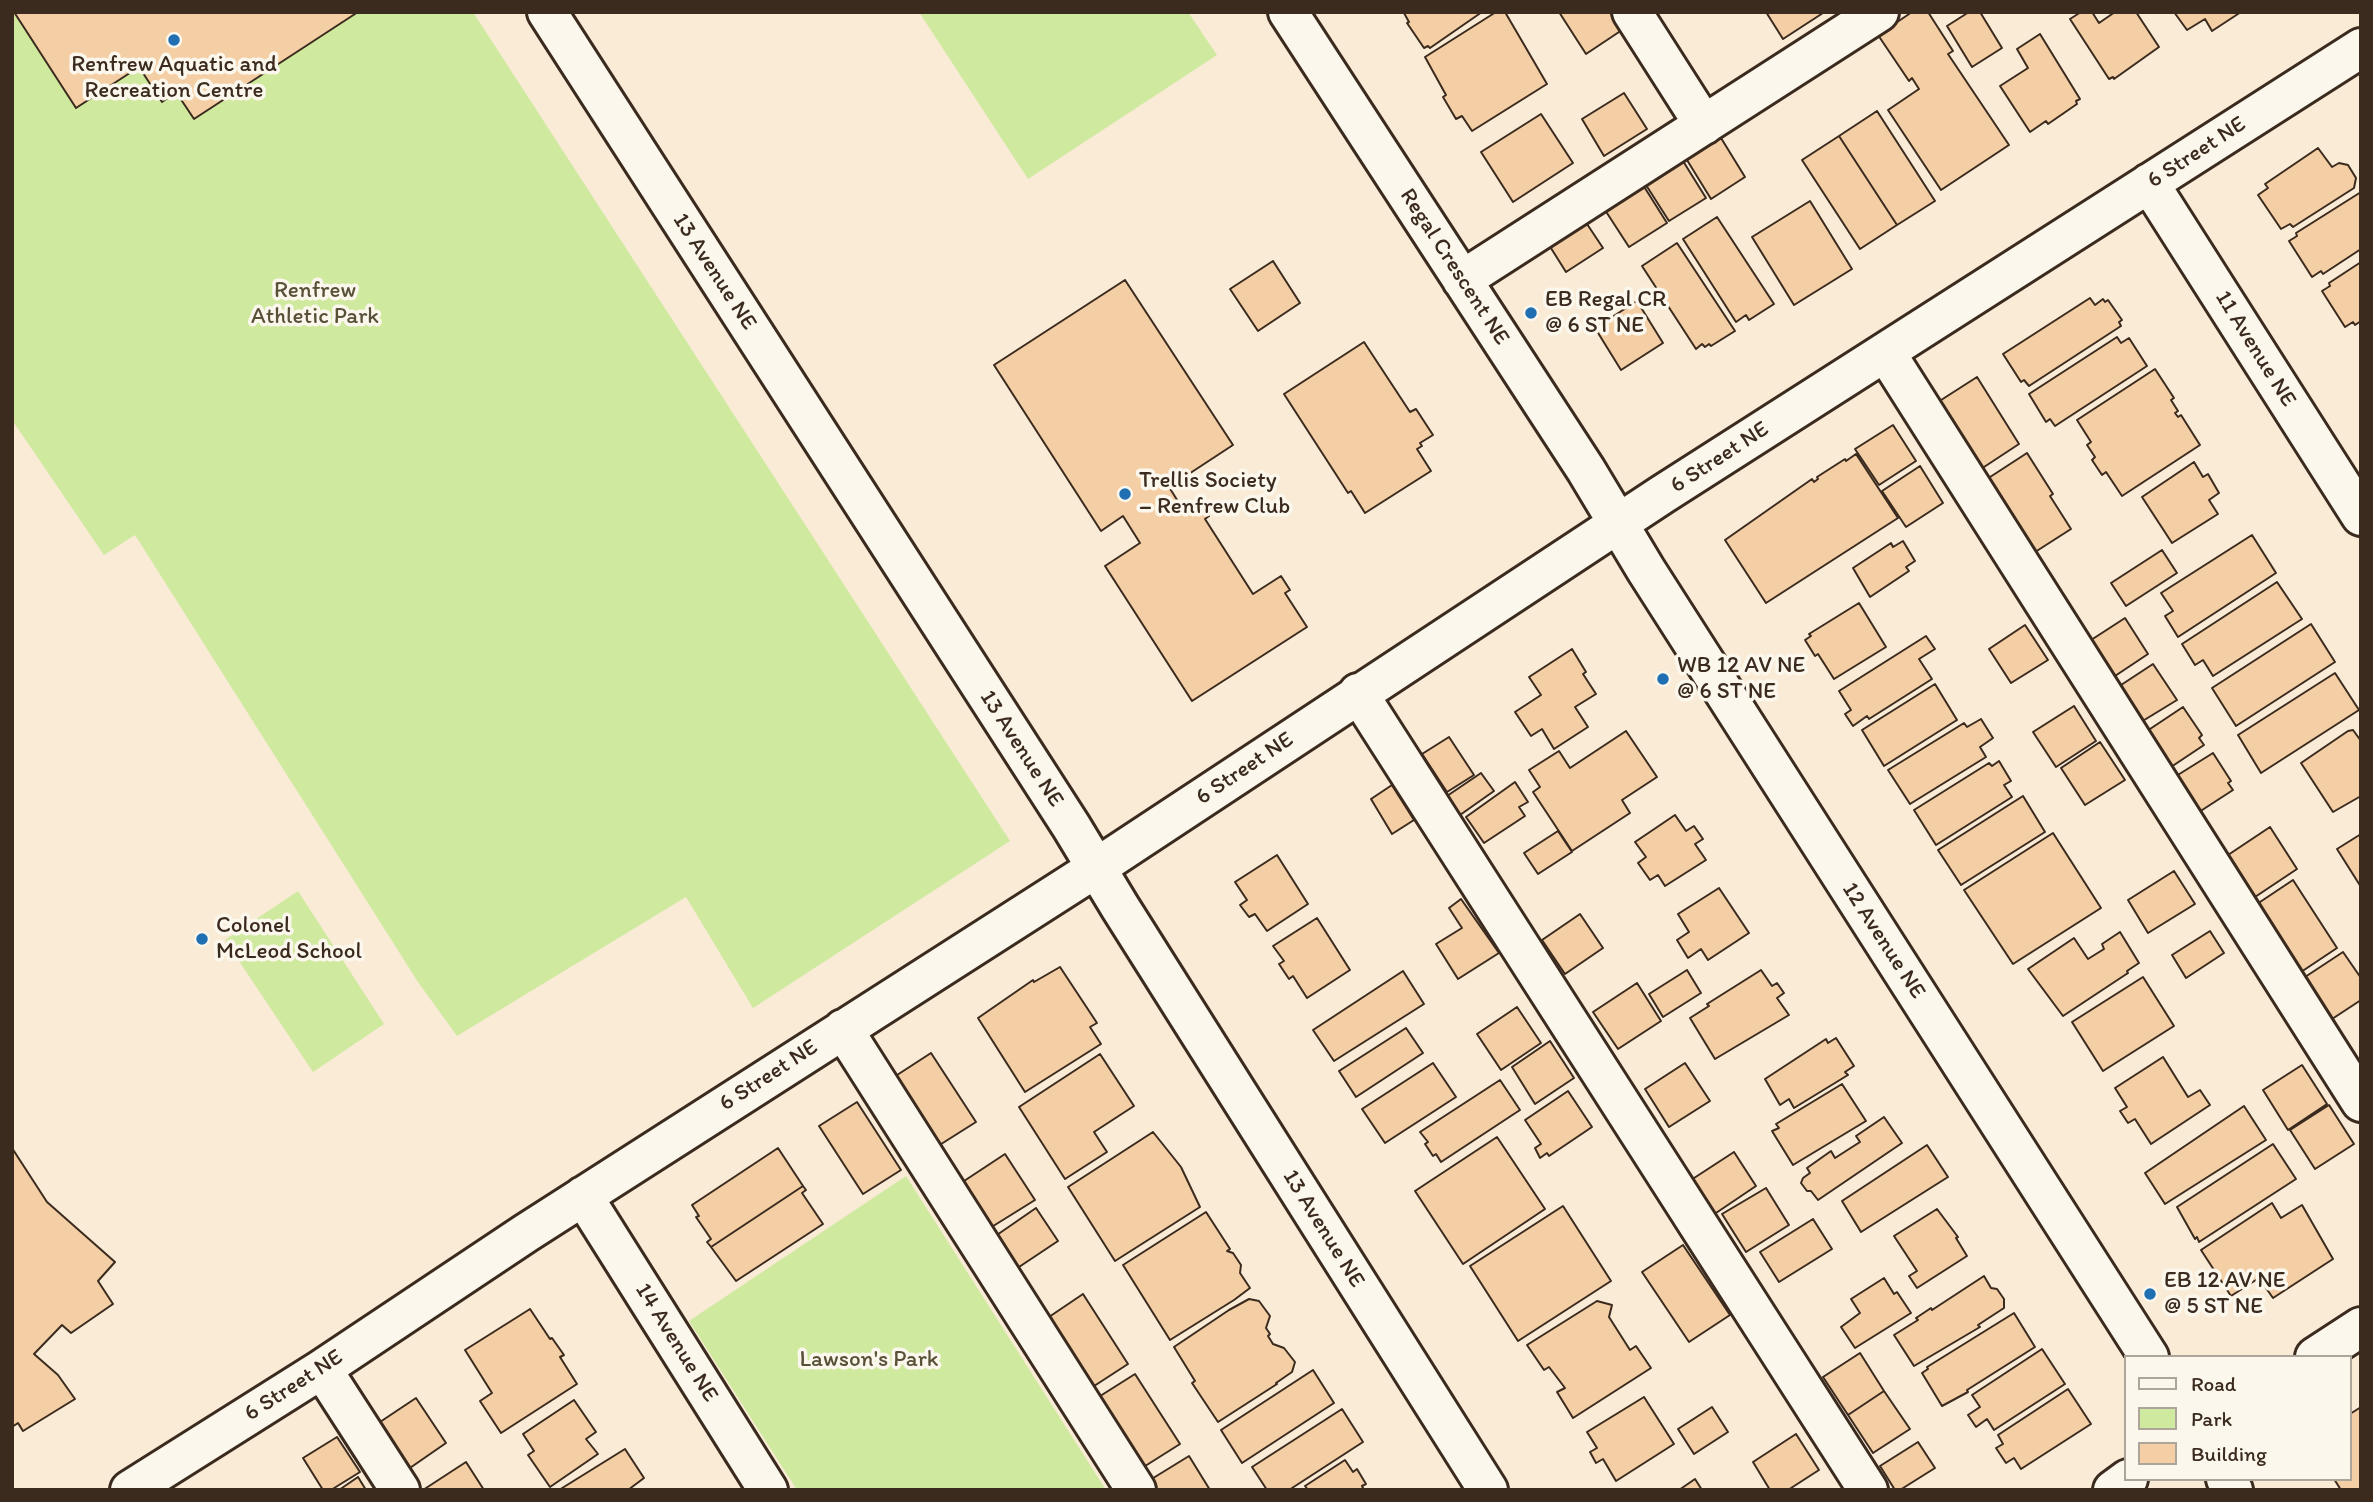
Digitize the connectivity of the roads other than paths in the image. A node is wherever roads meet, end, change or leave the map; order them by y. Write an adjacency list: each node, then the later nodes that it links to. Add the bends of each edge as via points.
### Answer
1 (547, 12): 13 (street, 13 Avenue NE)
2 (1288, 12): 8 (street, Regal Crescent NE)
3 (1632, 12): 6 (street)
4 (1879, 12): 6 (street)
5 (2361, 48): 7 (street, 6 Street NE)
6 (1704, 125): 8 (street)
7 (2149, 183): 9 (street, 6 Street NE); 10 (street, 11 Avenue NE)
8 (1462, 280): 11 (street, Regal Crescent NE)
9 (1886, 353): 11 (street, 6 Street NE); 15 (street)
10 (2361, 516)
11 (1618, 524): 12 (street, 6 Street NE); 18 (street, 12 Avenue NE)
12 (1358, 693): 13 (street, 6 Street NE); 26 (street)
13 (1096, 868): 14 (street, 6 Street NE); 25 (street, 13 Avenue NE)
14 (843, 1029): 16 (street, 6 Street NE); 24 (street)
15 (2361, 1102)
16 (583, 1196): 20 (street, 6 Street NE); 23 (street, 14 Avenue NE)
17 (2361, 1327): 19 (street)
18 (2148, 1355)
19 (2318, 1355)
20 (322, 1368): 21 (street, 6 Street NE); 22 (street)
21 (130, 1490)
22 (400, 1490)
23 (768, 1490)
24 (1136, 1490)
25 (1488, 1490)
26 (1868, 1490)

